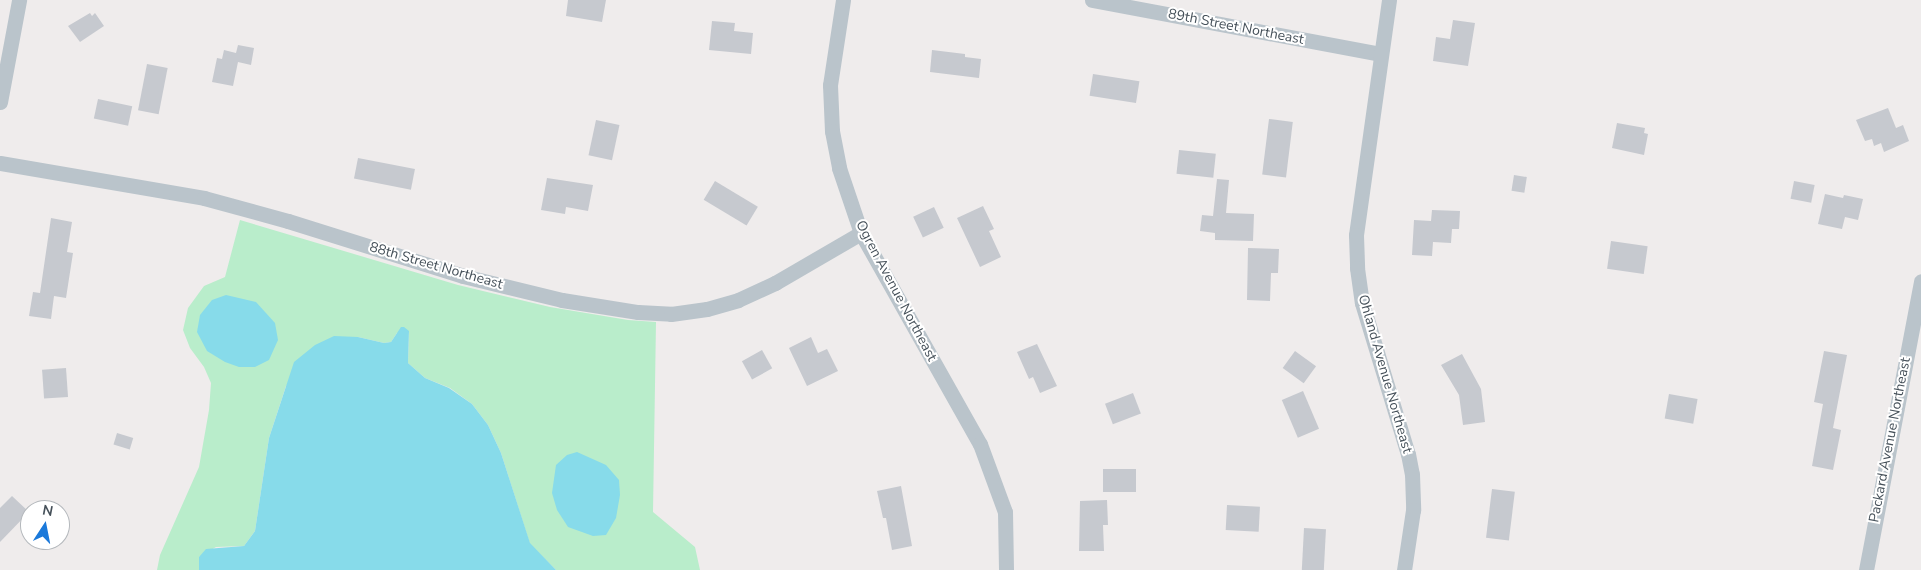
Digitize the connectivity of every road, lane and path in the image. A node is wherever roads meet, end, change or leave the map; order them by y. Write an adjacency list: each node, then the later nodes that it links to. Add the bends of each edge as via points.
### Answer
1 (19, 0): 6 (street)
2 (843, 0): 8 (street, Ogren Avenue Northeast, via 830,85 832,131 839,168)
3 (1092, 0): 5 (street, 89th Street Northeast)
4 (1389, 0): 5 (street, Ohland Avenue Northeast)
5 (1380, 54): 11 (street, Ohland Avenue Northeast, via 1356,235 1357,268 1362,303 1412,474 1413,510)
6 (0, 102)
7 (0, 163): 8 (street, 88th Street Northeast, via 204,198 463,276 562,300 638,312 671,314 738,300 775,283)
8 (861, 233): 10 (street, Ogren Avenue Northeast, via 980,444 1005,512)
9 (1921, 281): 12 (street, Packard Avenue Northeast)
10 (1006, 570)
11 (1404, 570)
12 (1866, 570)

